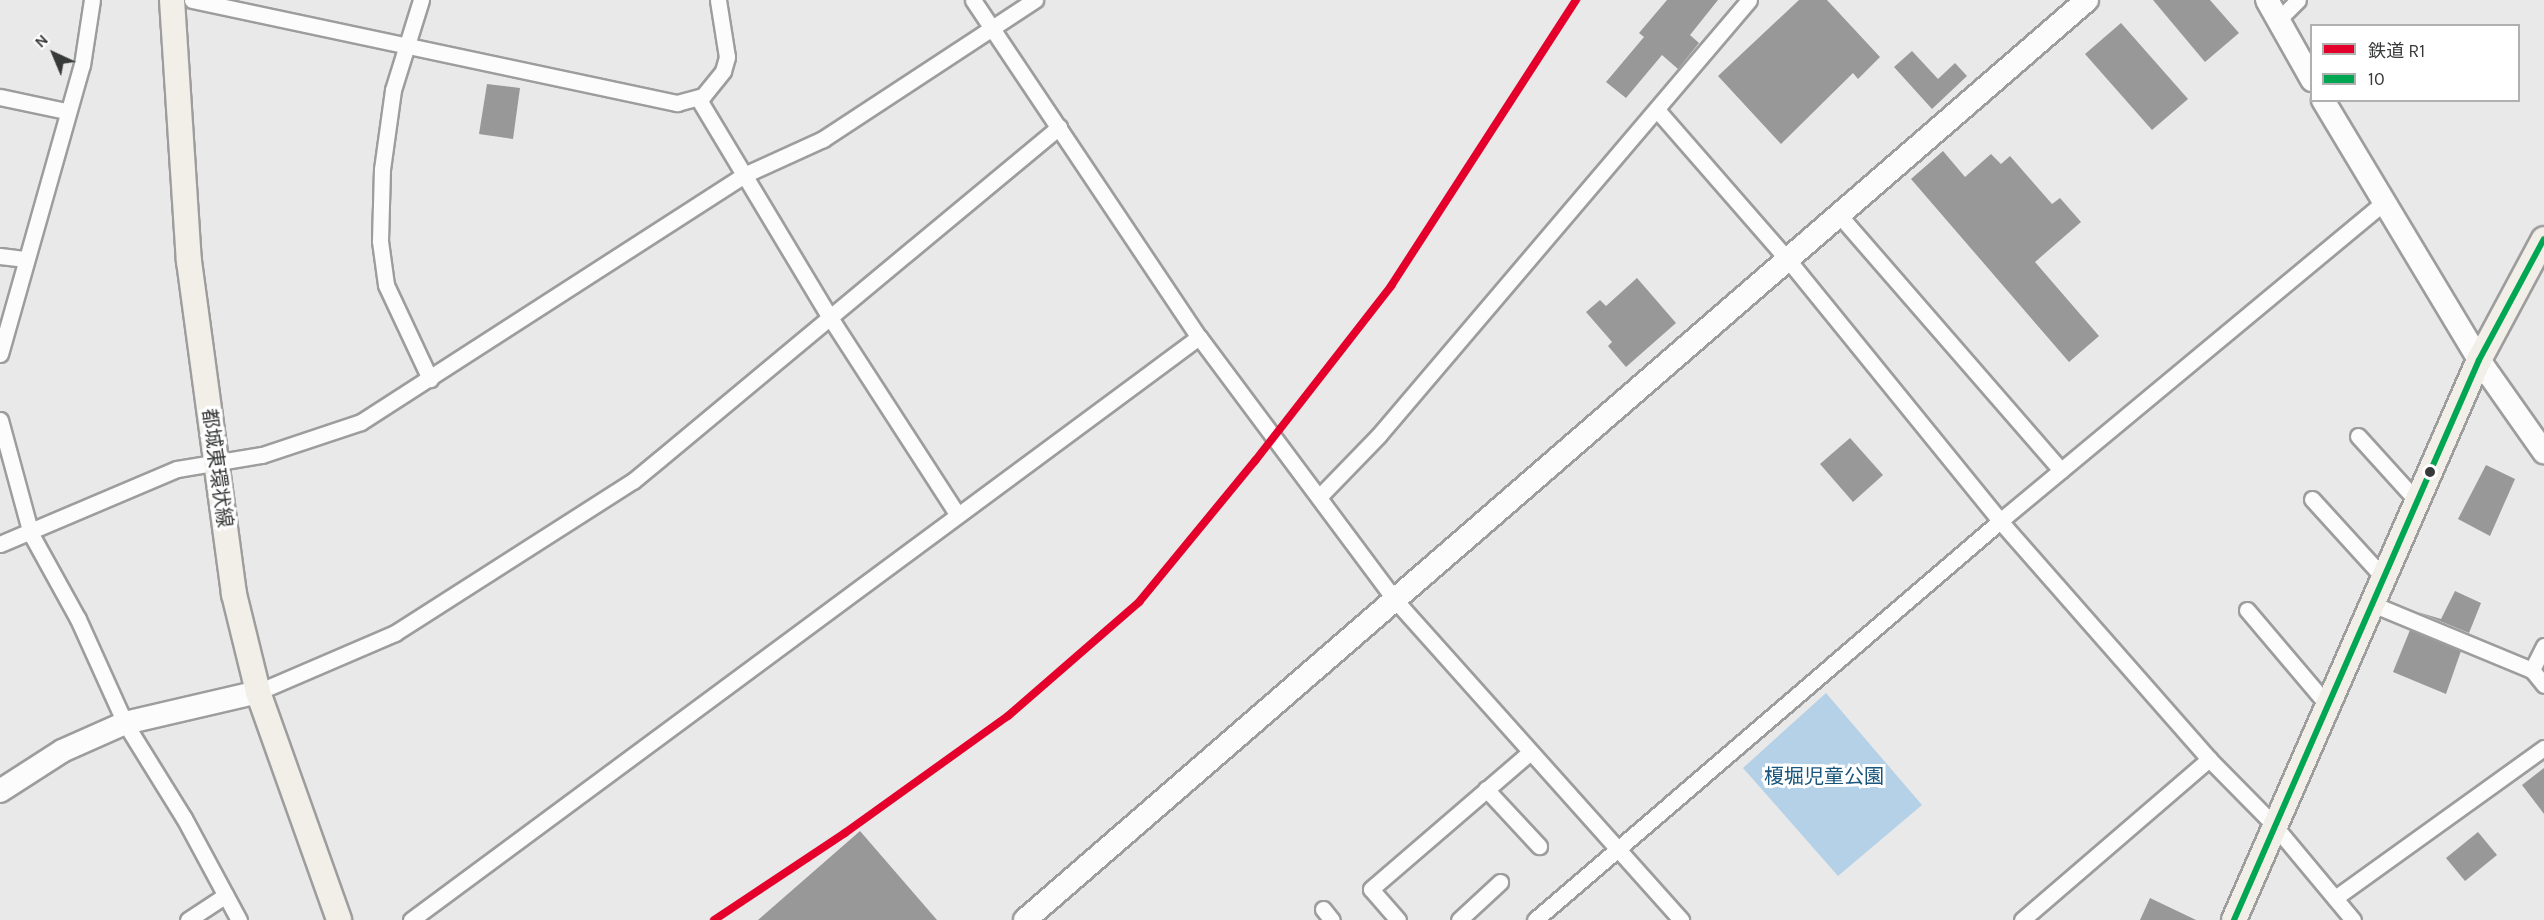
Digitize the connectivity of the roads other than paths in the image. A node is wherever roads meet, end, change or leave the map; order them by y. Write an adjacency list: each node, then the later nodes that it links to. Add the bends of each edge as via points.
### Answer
1 (92, 0): 19 (street, via 82,65)
2 (172, 0): 37 (main road, 都城東環状線, via 189,261)
3 (192, 0): 14 (street)
4 (421, 0): 14 (street)
5 (718, 0): 17 (street, via 727,57 715,84)
6 (973, 0): 13 (street)
7 (1035, 0): 13 (street)
8 (1749, 0): 20 (street)
9 (2087, 0): 24 (street)
10 (2267, 0): 12 (street)
11 (2298, 0): 12 (street)
12 (2278, 20): 15 (street)
13 (995, 28): 21 (street); 22 (street, via 823,139)
14 (405, 45): 17 (street, via 677,103); 33 (street, via 393,90 382,169 380,241 386,285)
15 (2310, 76)
16 (0, 97): 19 (street)
17 (698, 98): 22 (street)
18 (2324, 102): 23 (street)
19 (66, 111): 27 (street)
20 (1658, 111): 28 (street); 39 (street, via 1379,435)
21 (1059, 127): 29 (street); 30 (street)
22 (744, 175): 29 (street); 33 (street)
23 (2382, 204): 32 (street); 38 (street)
24 (1840, 216): 28 (street); 38 (street)
25 (2544, 239): 32 (main road)
26 (0, 256): 27 (street)
27 (26, 259): 31 (street)
28 (1789, 261): 43 (street); 47 (street)
29 (831, 319): 42 (street); 53 (street, via 633,481 494,573 395,633)
30 (1199, 337): 39 (street); 42 (street)
31 (0, 354)
32 (2479, 360): 36 (street); 41 (main road)
33 (430, 379): 37 (street, via 361,422 262,455)
34 (0, 420): 44 (street)
35 (2358, 436): 41 (street)
36 (2544, 452)
37 (215, 461): 44 (street, via 177,469); 53 (main road, 都城東環状線, via 234,594)
38 (2061, 470): 43 (street)
39 (1318, 497): 47 (street)
40 (2312, 500): 46 (street)
41 (2416, 500): 46 (main road)
42 (957, 514): 70 (street)
43 (2000, 520): 58 (street); 63 (street)
44 (31, 534): 45 (street); 55 (street, via 78,619)
45 (0, 544)
46 (2382, 576): 48 (main road)
47 (1396, 601): 57 (street); 71 (street)
48 (2370, 603): 51 (street); 54 (main road)
49 (2247, 610): 54 (street)
50 (2544, 646): 51 (street)
51 (2532, 670): 52 (street)
52 (2544, 685)
53 (258, 692): 55 (street); 69 (main road, 都城東環状線)
54 (2326, 703): 61 (main road)
55 (125, 723): 60 (street, via 62,751); 65 (street)
56 (2544, 748): 66 (street)
57 (1530, 752): 59 (street); 63 (street)
58 (2209, 759): 61 (street); 76 (street)
59 (1486, 789): 62 (street); 72 (street, via 1371,889)
60 (0, 791)
61 (2273, 824): 66 (street); 77 (main road)
62 (1539, 846)
63 (1617, 849): 74 (street); 75 (street)
64 (1500, 882): 73 (street)
65 (226, 895): 67 (street); 68 (street)
66 (2335, 898): 78 (street)
67 (188, 920)
68 (239, 920)
69 (339, 920)
70 (411, 920)
71 (1025, 920)
72 (1398, 920)
73 (1460, 920)
74 (1535, 920)
75 (1680, 920)
76 (2022, 920)
77 (2234, 920)
78 (2352, 920)

